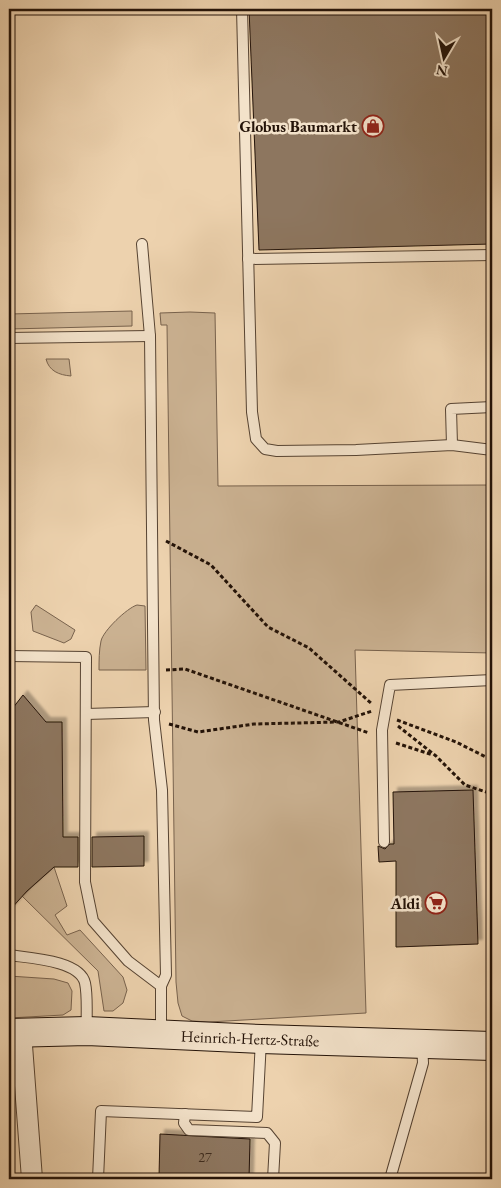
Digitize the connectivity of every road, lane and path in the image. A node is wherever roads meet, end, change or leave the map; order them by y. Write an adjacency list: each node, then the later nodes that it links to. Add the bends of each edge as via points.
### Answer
1 (242, 9): 4 (lane)
2 (142, 244): 5 (lane)
3 (492, 255): 4 (lane)
4 (248, 259): 8 (lane, via 252,412 256,439 264,449 305,451)
5 (150, 336): 6 (lane); 10 (lane)
6 (9, 338)
7 (492, 407): 8 (lane, via 451,409)
8 (452, 445): 9 (lane)
9 (492, 450)
10 (152, 533): 12 (lane); 18 (path, via 211,565 268,628 309,648 377,709)
11 (9, 656): 15 (lane, via 86,657)
12 (154, 670): 16 (lane); 18 (path, via 185,669)
13 (492, 680): 14 (lane); 17 (lane, via 390,685)
14 (492, 692)
15 (86, 714): 16 (lane); 25 (lane, via 85,882 93,922 128,961)
16 (154, 716): 18 (path, via 198,732 254,724); 25 (lane, via 162,790 166,975)
17 (385, 716): 19 (lane); 20 (path); 21 (path, via 456,742)
18 (339, 722): 19 (path)
19 (382, 738): 20 (path); 23 (lane)
20 (436, 756): 22 (path, via 465,785)
21 (492, 760)
22 (492, 794)
23 (384, 842)
24 (9, 955): 26 (lane, via 62,963 76,970 85,981)
25 (161, 986): 28 (lane)
26 (87, 1031): 27 (street, Heinrich-Hertz-Straße); 28 (street, Heinrich-Hertz-Straße)
27 (15, 1032): 33 (street)
28 (161, 1034): 29 (street, Heinrich-Hertz-Straße)
29 (261, 1039): 30 (street, Heinrich-Hertz-Straße); 32 (lane, via 257,1117)
30 (422, 1043): 31 (street, Heinrich-Hertz-Straße); 36 (lane, via 423,1063)
31 (492, 1046)
32 (184, 1114): 34 (lane, via 100,1111); 35 (lane, via 184,1123 189,1130 267,1132 275,1144)
33 (32, 1179)
34 (98, 1179)
35 (274, 1179)
36 (390, 1179)

